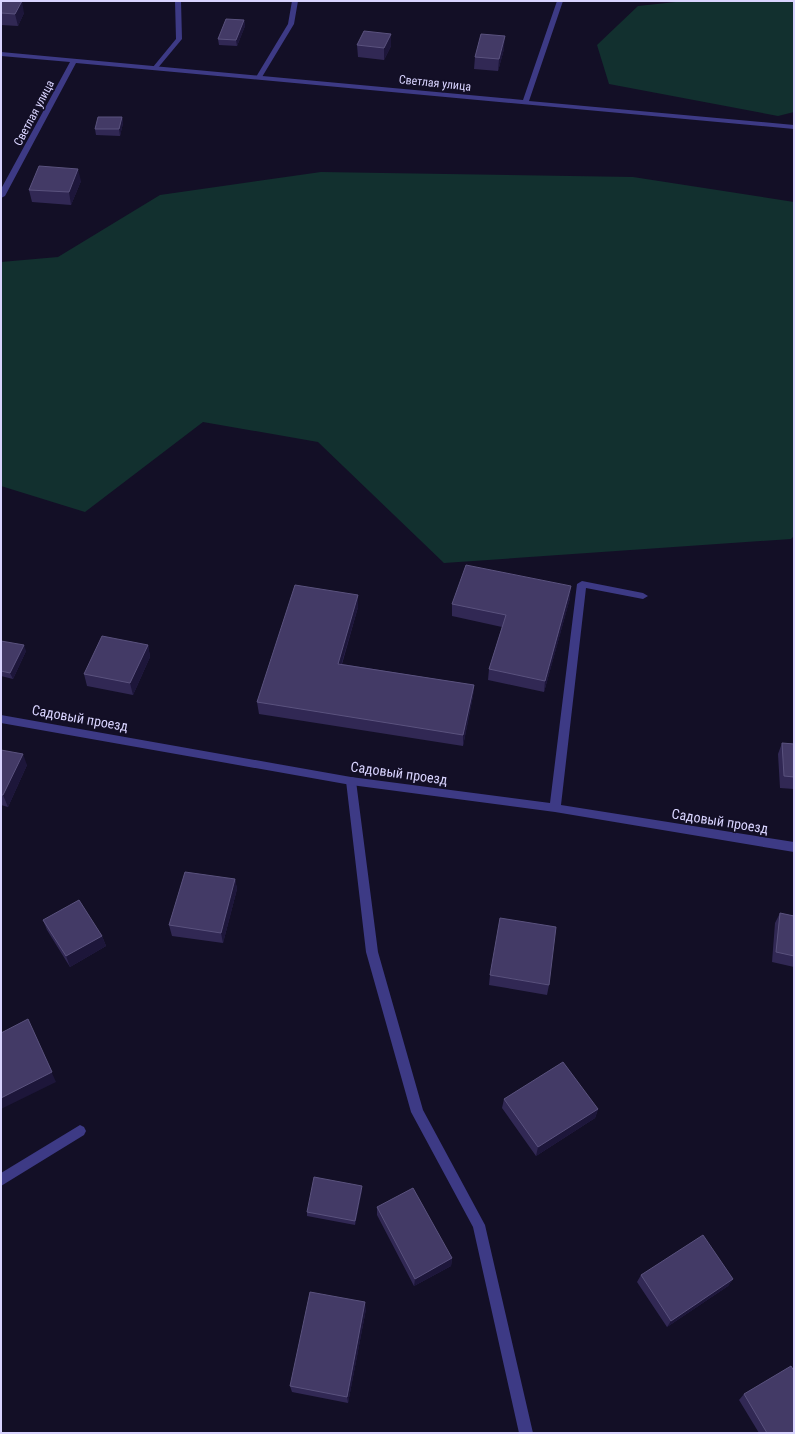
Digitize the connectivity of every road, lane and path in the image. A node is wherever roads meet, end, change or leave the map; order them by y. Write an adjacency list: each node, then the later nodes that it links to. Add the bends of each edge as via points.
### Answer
1 (178, 1): 6 (street, via 179,39)
2 (295, 1): 7 (street, via 291,24)
3 (560, 1): 8 (street)
4 (1, 54): 5 (street, Светлая улица)
5 (74, 61): 6 (street, Светлая улица); 10 (street, Светлая улица)
6 (155, 68): 7 (street, Светлая улица)
7 (259, 77): 8 (street, Светлая улица)
8 (525, 103): 9 (street, Светлая улица)
9 (794, 127)
10 (1, 196)
11 (643, 596): 14 (street, via 582,584)
12 (1, 719): 13 (street, Садовый проезд)
13 (351, 781): 14 (street, Садовый проезд); 18 (street, via 372,952 417,1112 479,1225)
14 (555, 808): 15 (street, Садовый проезд)
15 (794, 847)
16 (80, 1131): 17 (street)
17 (1, 1180)
18 (526, 1433)

